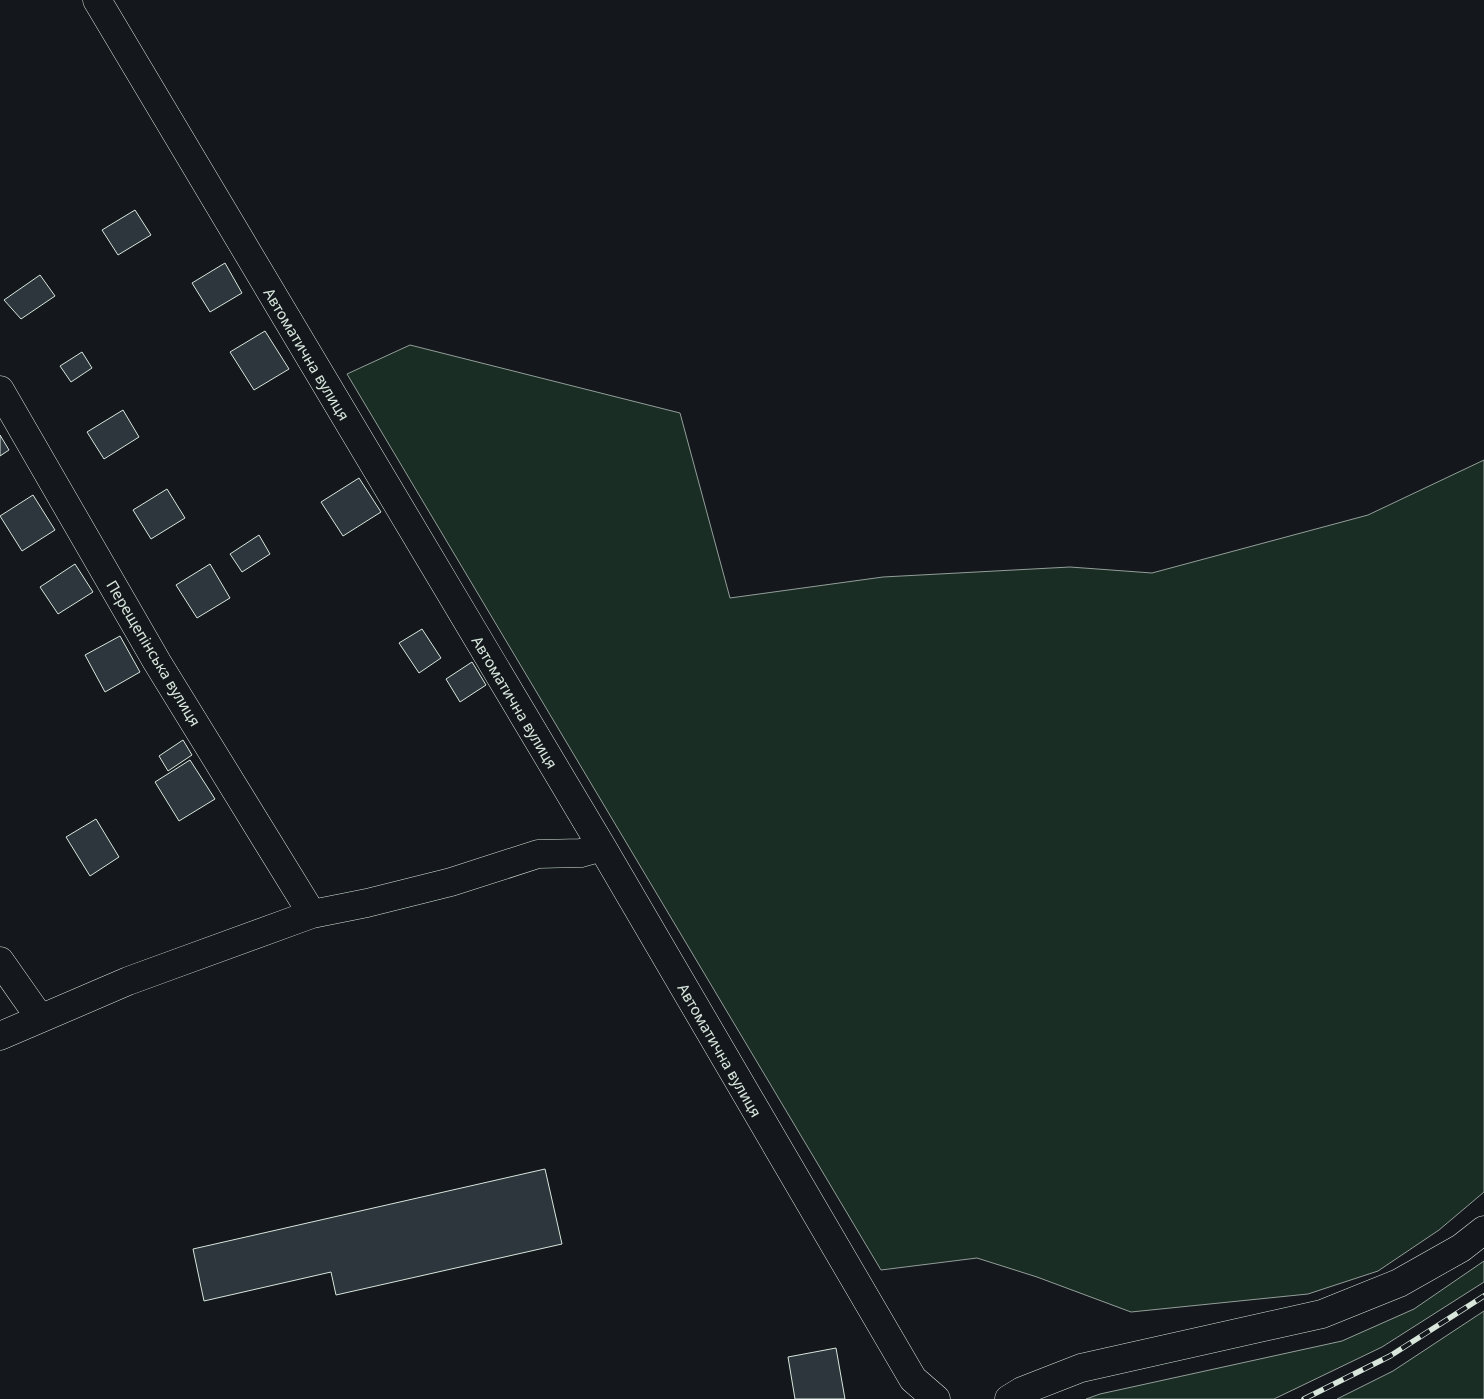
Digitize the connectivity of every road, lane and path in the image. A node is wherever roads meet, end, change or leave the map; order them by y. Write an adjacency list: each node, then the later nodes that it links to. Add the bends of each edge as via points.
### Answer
1 (97, 0): 3 (street, Автоматична вулиця)
2 (0, 390): 4 (street, Перещепінська вулиця, via 157,662)
3 (602, 847): 4 (street, via 581,853 538,854 451,882); 9 (street, Автоматична вулиця, via 913,1379)
4 (312, 914): 6 (street, via 128,981)
5 (0, 961): 6 (street)
6 (40, 1018): 7 (street)
7 (0, 1036)
8 (1484, 1230): 10 (street, via 1461,1248 1399,1283 1322,1314 1081,1368)
9 (936, 1399)
10 (1009, 1399)

